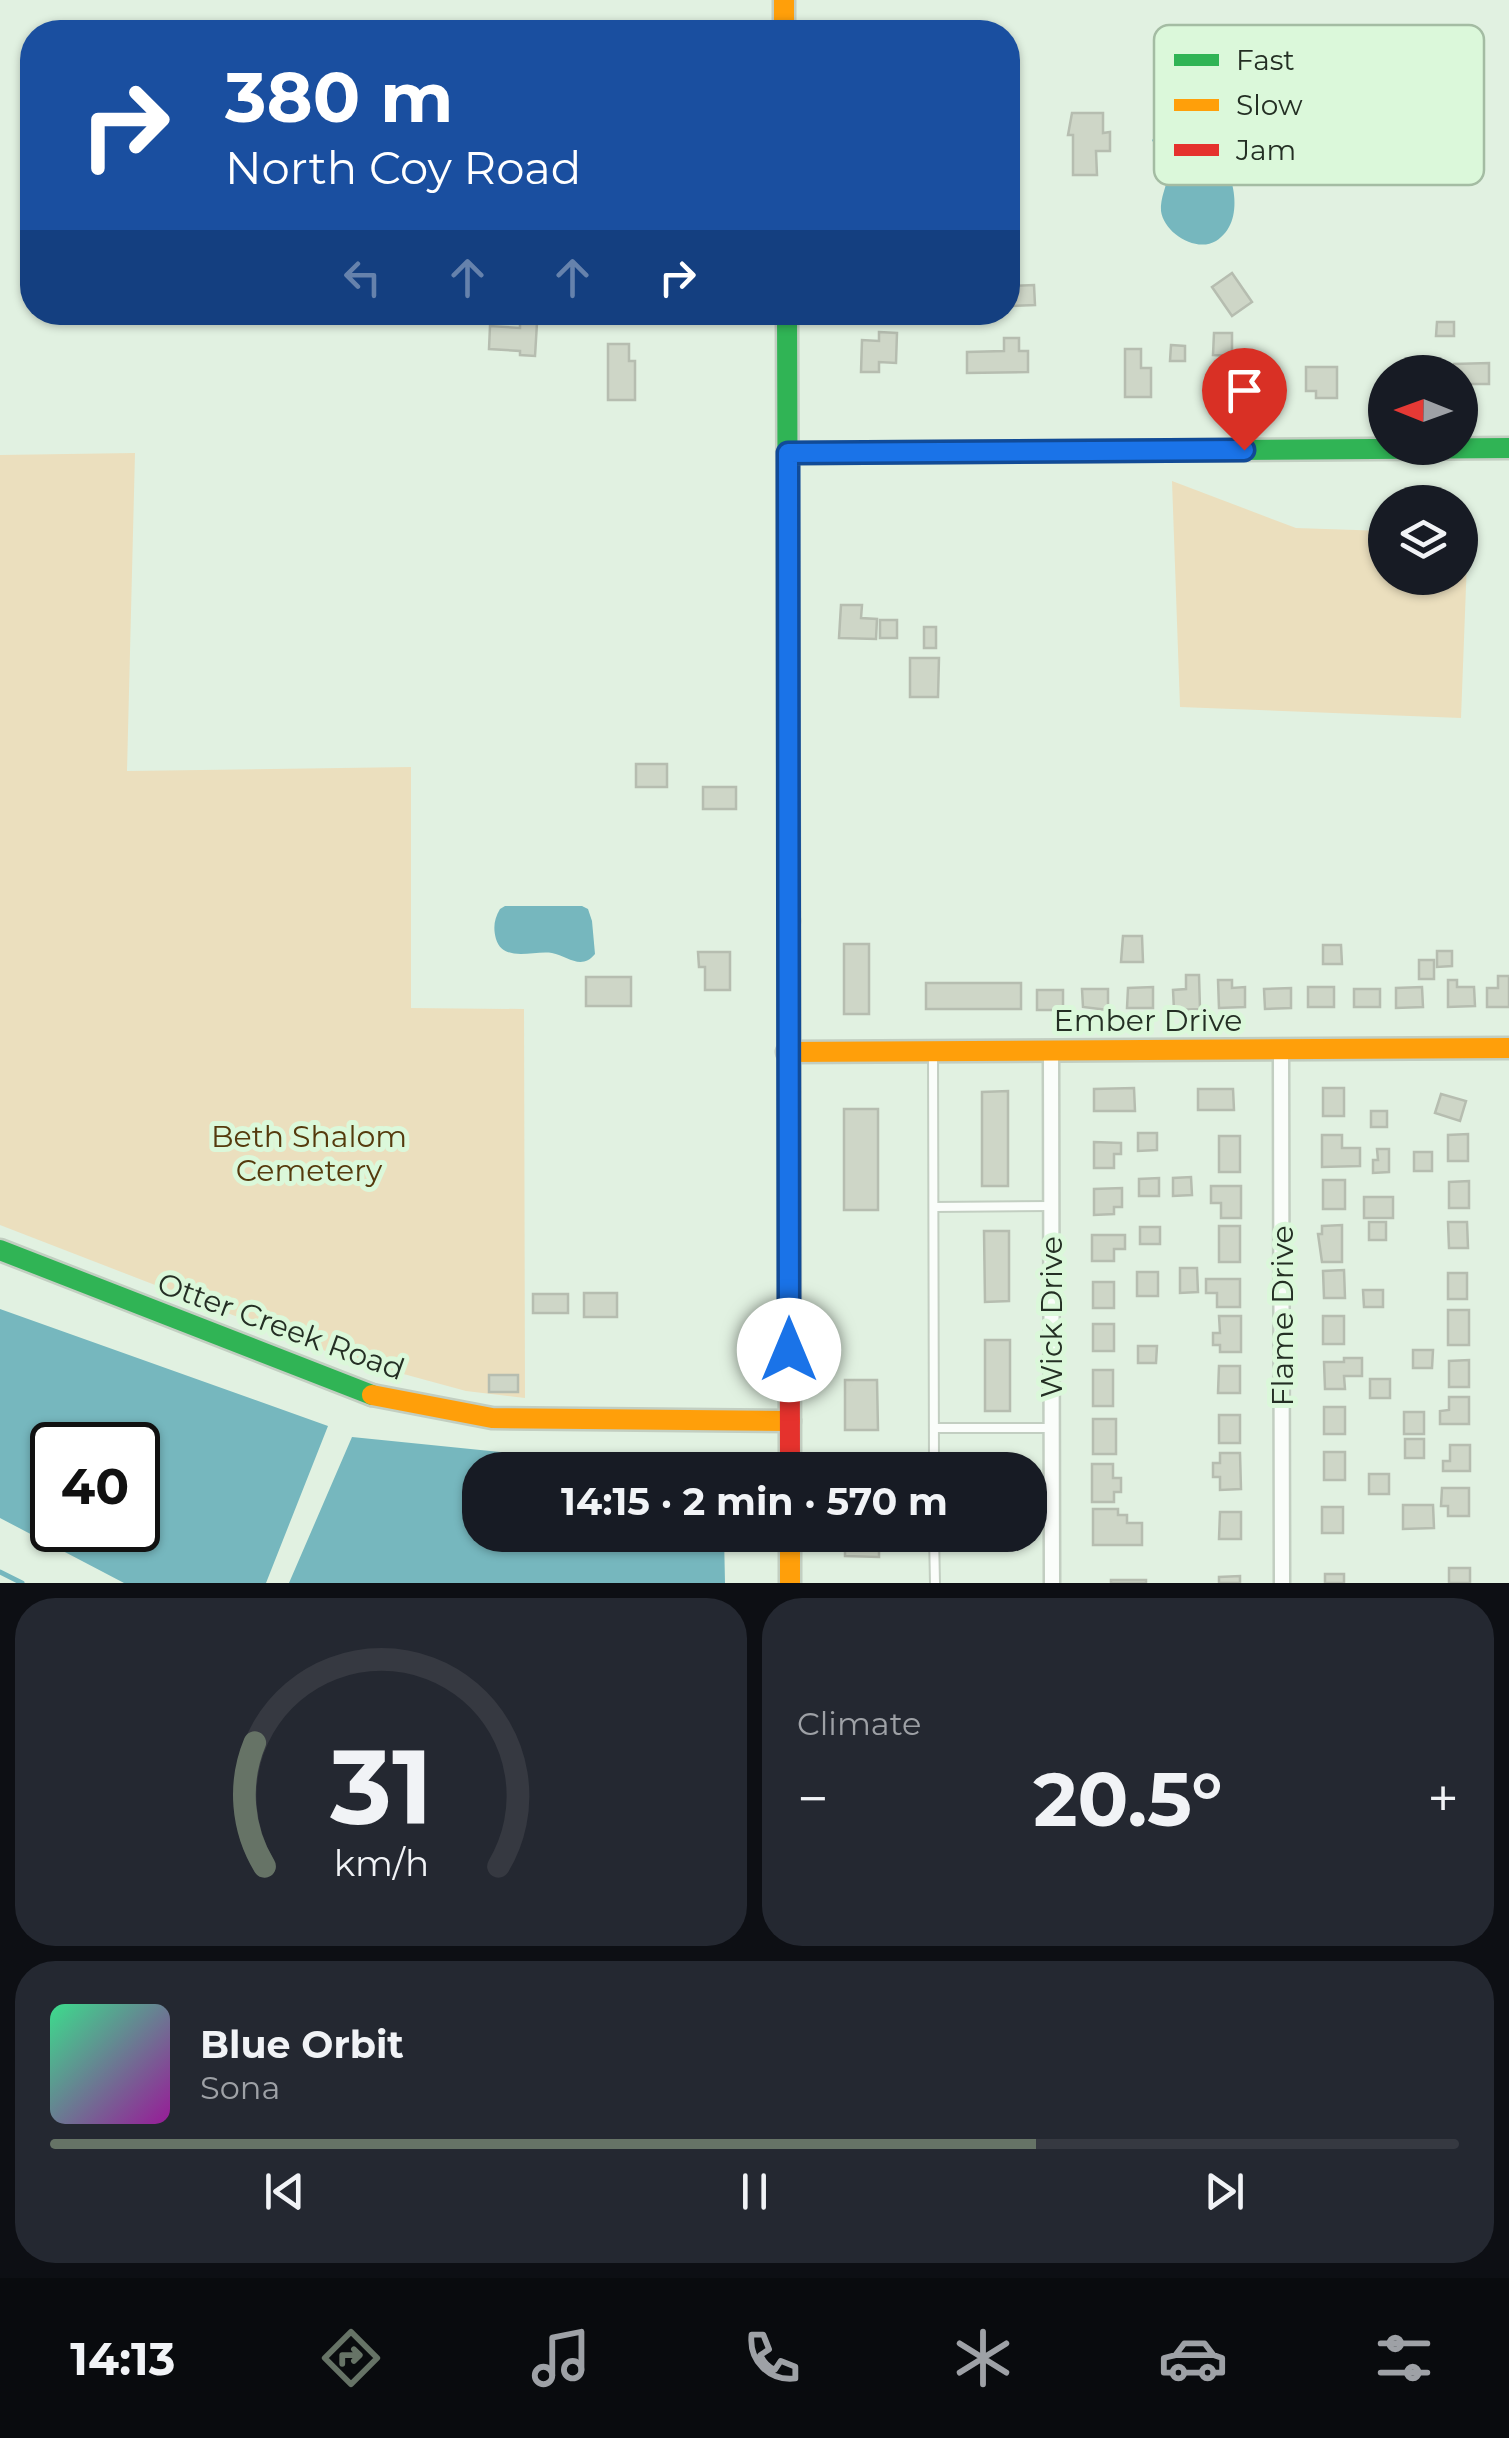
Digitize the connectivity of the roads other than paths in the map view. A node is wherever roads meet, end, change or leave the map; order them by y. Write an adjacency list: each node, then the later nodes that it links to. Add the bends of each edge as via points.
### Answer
1 (787, 325): 3 (street)
2 (1509, 448): 3 (street)
3 (788, 453): 7 (street)
4 (1509, 1048): 5 (street, Ember Drive)
5 (1281, 1050): 6 (street, Ember Drive); 22 (street, Flame Drive)
6 (1051, 1051): 8 (street, Ember Drive); 9 (street, Wick Drive)
7 (787, 1052): 8 (street, Ember Drive); 12 (street)
8 (933, 1052): 10 (lane)
9 (1051, 1206): 10 (lane); 14 (street, Wick Drive)
10 (934, 1207): 13 (lane)
11 (0, 1250): 12 (street, Otter Creek Road, via 338,1385 402,1403 510,1419)
12 (790, 1422): 15 (street)
13 (934, 1428): 14 (lane); 16 (lane)
14 (1052, 1428): 21 (street, Wick Drive)
15 (790, 1452)
16 (934, 1452)
17 (790, 1552): 19 (street)
18 (934, 1552): 20 (lane)
19 (790, 1583)
20 (934, 1583)
21 (1052, 1583)
22 (1282, 1583)

